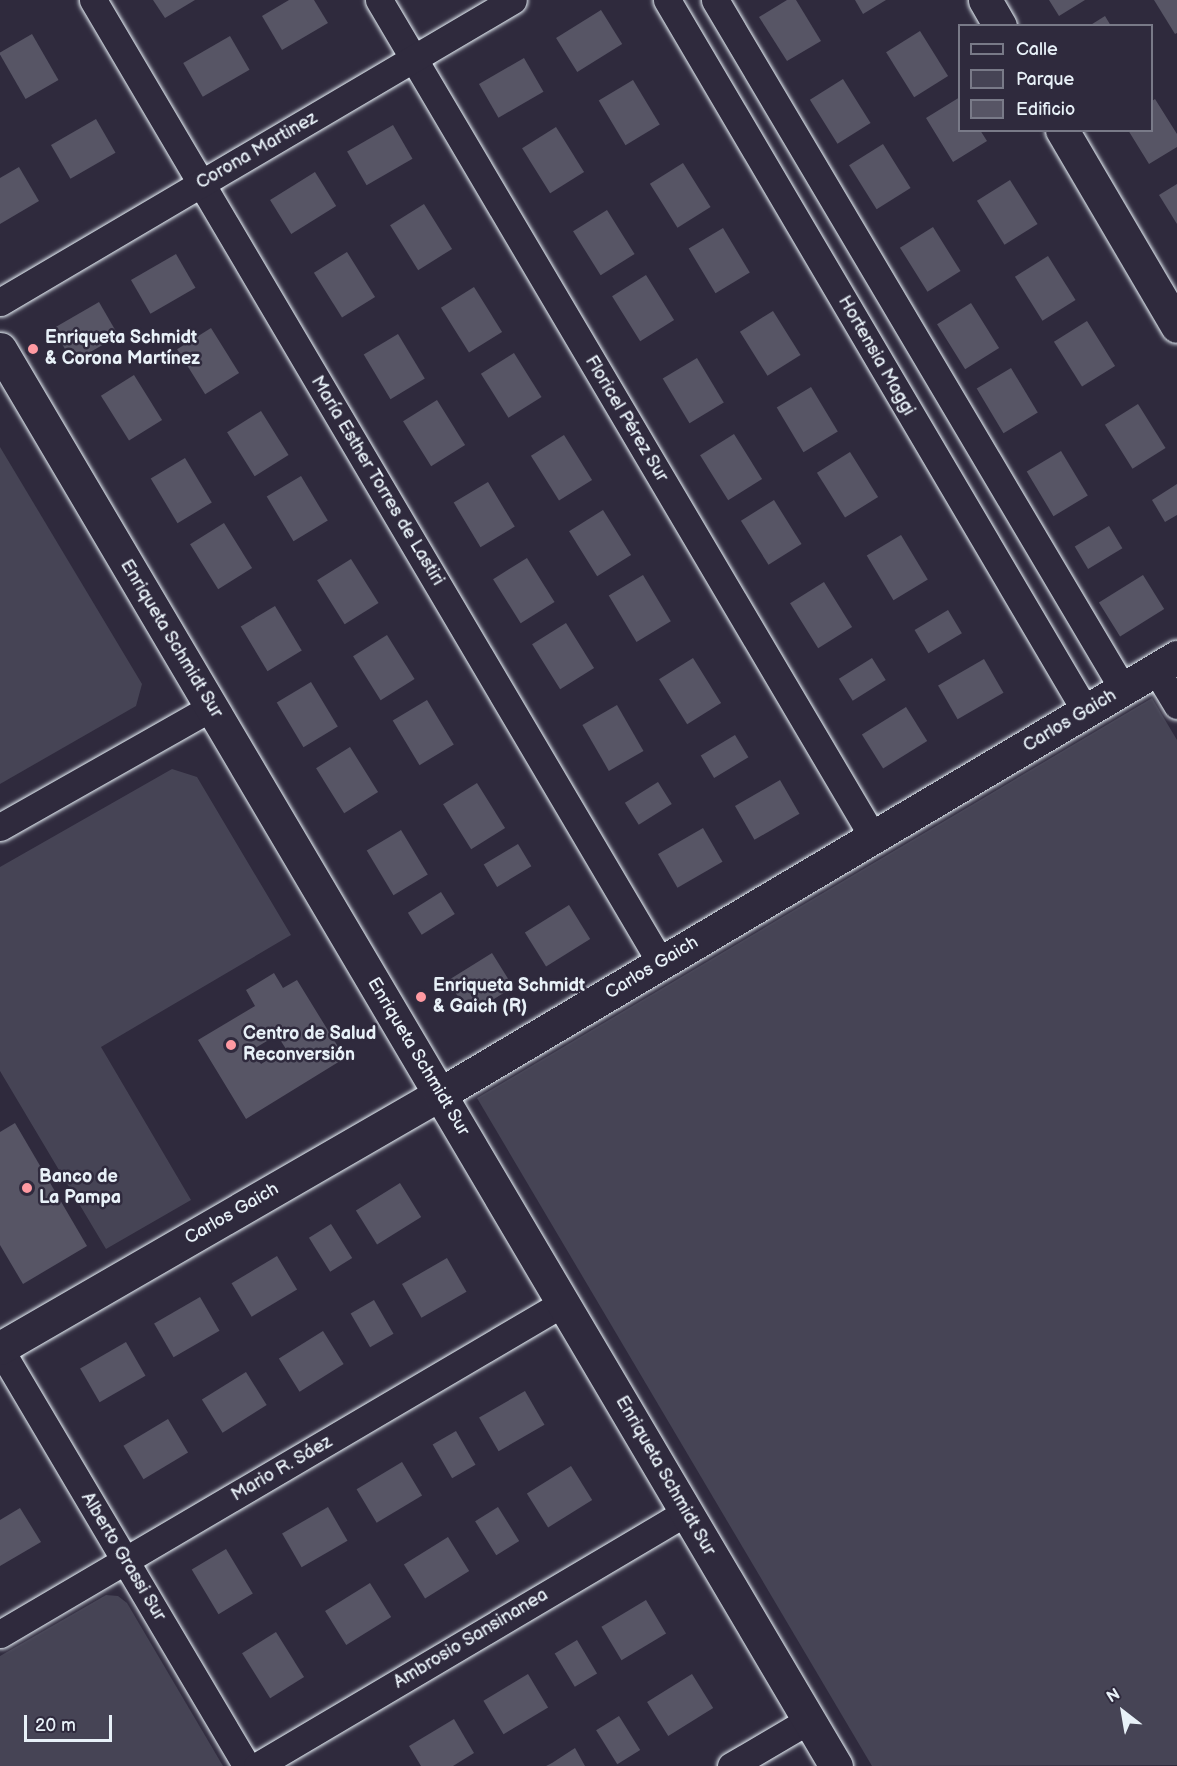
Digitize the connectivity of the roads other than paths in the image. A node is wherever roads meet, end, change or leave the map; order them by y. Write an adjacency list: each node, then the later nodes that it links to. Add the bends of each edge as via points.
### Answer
1 (93, 0): 10 (street, María Esther Torres de Lastiri)
2 (379, 0): 8 (street, Floricel Pérez Sur)
3 (513, 0): 8 (street, Corona Martinez)
4 (667, 0): 18 (street, Hortensia Maggi)
5 (715, 0): 15 (street)
6 (985, 0): 7 (street)
7 (999, 24)
8 (413, 59): 10 (street, Corona Martinez); 20 (street, Floricel Pérez Sur)
9 (1063, 132): 12 (street)
10 (201, 183): 11 (street, Corona Martinez); 21 (street, María Esther Torres de Lastiri)
11 (0, 302)
12 (1177, 326)
13 (0, 349): 17 (street, Enriqueta Schmidt Sur)
14 (1167, 664): 15 (street, Carlos Gaich); 16 (street)
15 (1124, 689): 18 (street, Carlos Gaich)
16 (1177, 705)
17 (212, 707): 19 (street); 22 (street, Enriqueta Schmidt Sur)
18 (1086, 712): 20 (street, Carlos Gaich)
19 (0, 827)
20 (873, 837): 21 (street, Carlos Gaich)
21 (661, 963): 22 (street, Carlos Gaich)
22 (440, 1094): 23 (street, Enriqueta Schmidt Sur); 24 (street, Carlos Gaich)
23 (564, 1304): 25 (street, Enriqueta Schmidt Sur); 26 (street, Mario R. Sáez)
24 (0, 1349): 26 (street, Alberto Grassi Sur)
25 (686, 1512): 28 (street, Enriqueta Schmidt Sur); 30 (street, Ambrosio Sansinanea)
26 (125, 1560): 27 (street, Mario R. Sáez); 29 (street, Alberto Grassi Sur)
27 (0, 1634)
28 (809, 1720): 31 (street); 32 (street, Enriqueta Schmidt Sur)
29 (247, 1766)
30 (257, 1766)
31 (731, 1766)
32 (836, 1766)

